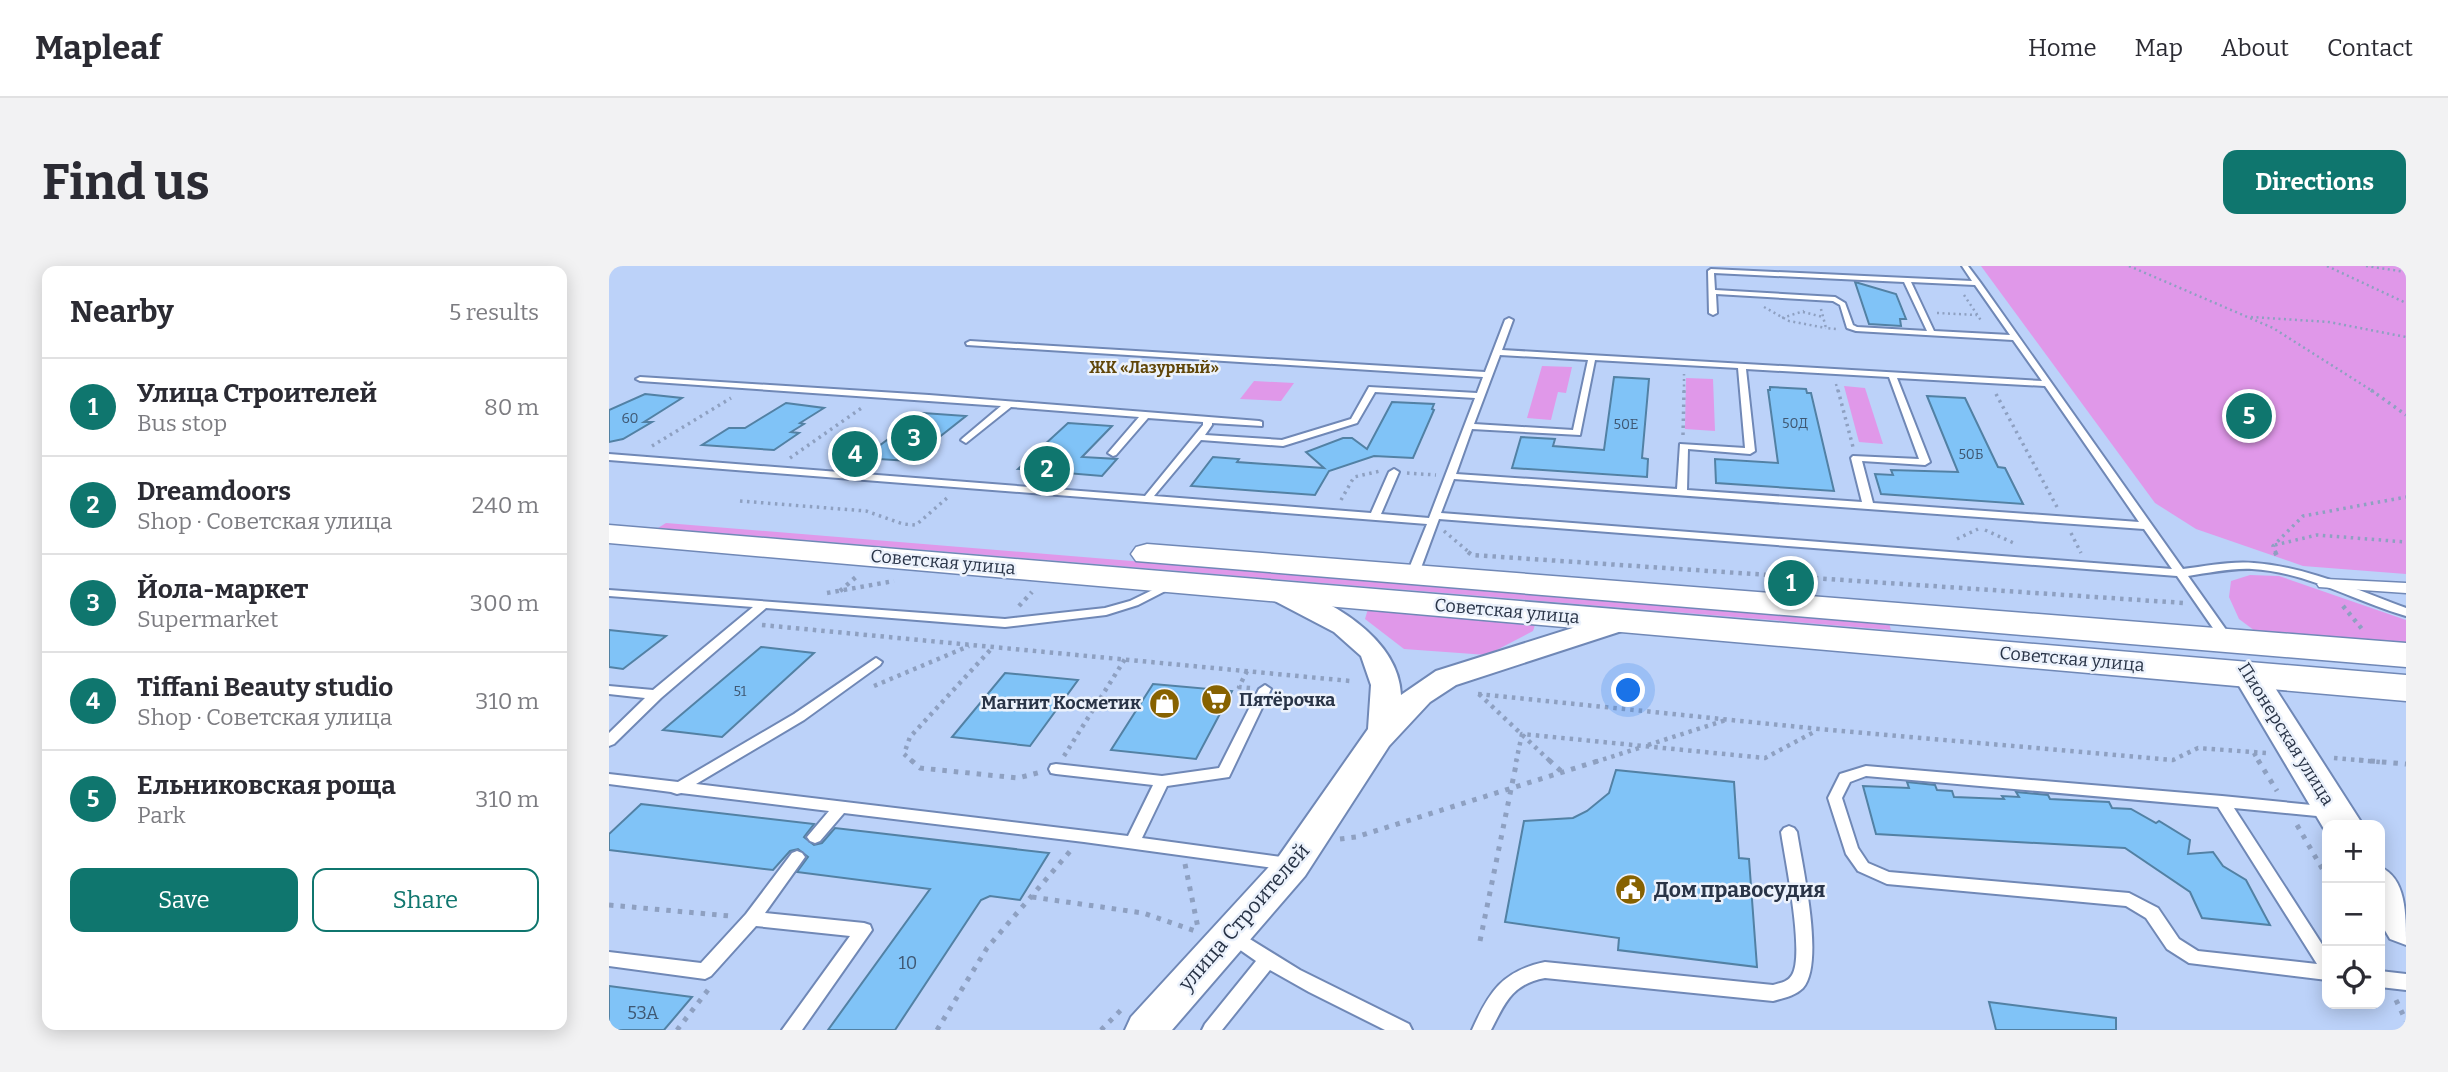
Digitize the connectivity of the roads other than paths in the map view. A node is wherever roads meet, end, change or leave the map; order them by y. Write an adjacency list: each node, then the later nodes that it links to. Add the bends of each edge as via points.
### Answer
1 (1965, 266): 4 (lane)
2 (1711, 268): 3 (lane); 5 (lane)
3 (1907, 280): 4 (lane); 8 (lane)
4 (1978, 283): 9 (lane)
5 (1712, 292): 6 (lane); 8 (lane, via 1835,299 1843,304 1854,329)
6 (1713, 313)
7 (1509, 320): 11 (lane)
8 (1932, 334): 9 (lane)
9 (2015, 338): 17 (lane)
10 (970, 343): 14 (lane)
11 (1497, 352): 12 (lane); 14 (lane)
12 (1592, 358): 13 (lane); 23 (lane, via 1577,433)
13 (1742, 366): 15 (lane); 30 (lane, via 1750,451 1683,446)
14 (1488, 375): 18 (lane)
15 (1892, 375): 17 (lane); 32 (lane, via 1925,462 1856,458)
16 (640, 379): 19 (lane)
17 (2049, 384): 35 (lane)
18 (1480, 396): 23 (lane); 24 (lane, via 1373,389 1354,421 1283,443)
19 (1009, 404): 20 (lane); 25 (lane)
20 (1147, 414): 21 (lane); 26 (lane)
21 (1206, 420): 22 (lane); 24 (lane, via 1208,425)
22 (1259, 424)
23 (1469, 426): 29 (lane)
24 (1198, 438): 31 (lane)
25 (967, 440)
26 (1113, 453)
27 (609, 457): 31 (lane)
28 (1394, 472): 33 (lane)
29 (1450, 476): 30 (lane); 34 (lane)
30 (1682, 492): 32 (lane)
31 (1147, 499): 33 (lane)
32 (1868, 506): 35 (lane)
33 (1374, 517): 34 (lane)
34 (1434, 519): 37 (lane); 38 (lane)
35 (2149, 526): 37 (lane)
36 (616, 527): 38 (main road, Советская улица, via 661,515); 39 (main road, Советская улица)
37 (2182, 573): 40 (lane, via 2229,566 2282,570); 48 (lane)
38 (1412, 576): 47 (main road, Советская улица)
39 (1175, 582): 42 (main road, Советская улица); 44 (lane, via 1106,611 1005,622)
40 (2325, 584): 41 (street); 45 (lane)
41 (2406, 588)
42 (1276, 591): 46 (main road, Советская улица); 56 (street, улица Строителей, via 1332,617 1362,639 1386,685)
43 (609, 593): 44 (lane)
44 (762, 606): 55 (lane)
45 (2406, 612)
46 (1624, 621): 47 (main road, Советская улица); 56 (street, улица Строителей, via 1446,678 1425,689)
47 (1924, 632): 48 (main road, Советская улица); 51 (main road, Советская улица)
48 (2229, 642): 49 (main road, Советская улица); 51 (main road, Пионерская улица)
49 (2406, 655)
50 (876, 663): 61 (lane, via 799,717)
51 (2249, 674): 52 (main road, Советская улица); 64 (main road, Пионерская улица)
52 (2406, 688)
53 (1265, 689): 60 (lane, via 1224,773)
54 (609, 690): 55 (lane)
55 (656, 695): 57 (lane)
56 (1383, 728): 68 (street, улица Строителей)
57 (611, 737)
58 (1056, 769): 60 (lane)
59 (609, 779): 61 (lane)
60 (1162, 781): 67 (lane)
61 (677, 789): 63 (lane)
62 (2222, 801): 64 (lane); 74 (lane); 77 (lane, via 1866,771 1845,778 1835,798 1851,850 1863,867 1887,877 2129,900 2152,913 2172,944 2195,958)
63 (840, 808): 66 (lane); 67 (lane)
64 (2339, 818)
65 (1789, 832): 84 (lane, via 1805,952 1802,974 1791,989 1773,993 1545,970 1524,972 1508,983)
66 (815, 837)
67 (1132, 843): 68 (lane, via 1182,850)
68 (1301, 854): 73 (street, улица Строителей)
69 (797, 857): 71 (lane)
70 (2385, 892): 72 (main road)
71 (752, 919): 75 (lane, via 705,971); 80 (lane, via 865,930)
72 (2406, 926)
73 (1232, 935): 76 (lane); 81 (street, улица Строителей)
74 (2322, 958)
75 (609, 959)
76 (1267, 961): 82 (lane); 83 (lane)
77 (2322, 972)
78 (2385, 980): 79 (lane)
79 (2406, 982)
80 (791, 1030)
81 (1146, 1030)
82 (1211, 1030)
83 (1403, 1030)
84 (1481, 1030)

